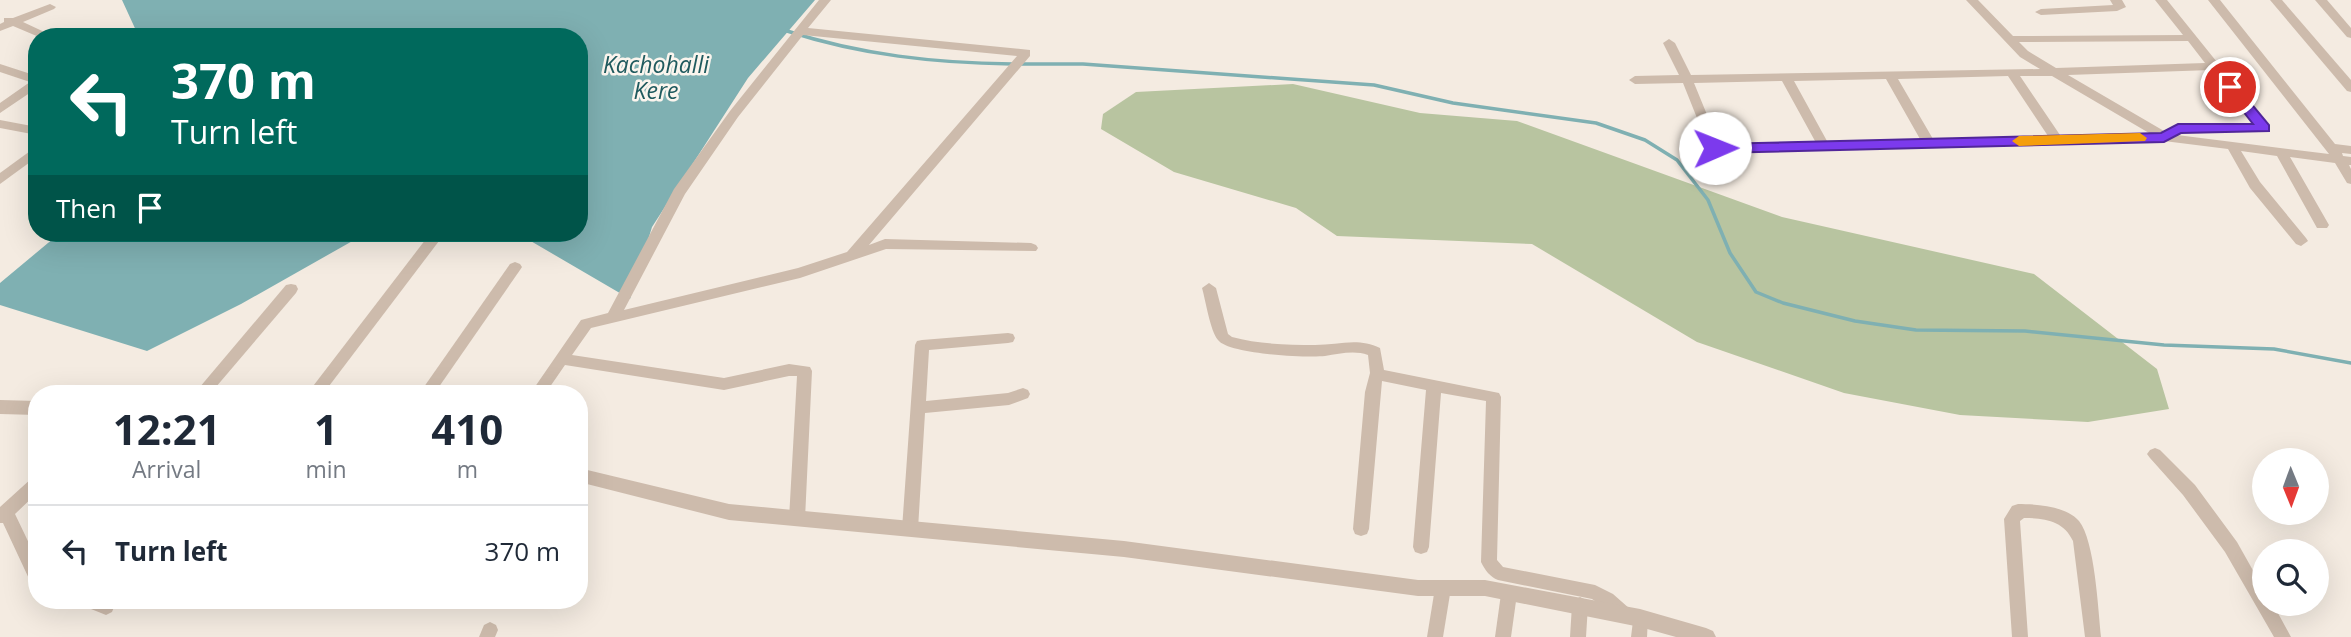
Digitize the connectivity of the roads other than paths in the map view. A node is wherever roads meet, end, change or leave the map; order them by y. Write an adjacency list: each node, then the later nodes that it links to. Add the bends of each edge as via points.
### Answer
1 (825, 0): 14 (street)
2 (1972, 0): 17 (street)
3 (2116, 0): 9 (street, via 2120,7)
4 (2161, 0): 16 (street)
5 (2214, 0): 38 (street)
6 (2276, 0): 28 (street)
7 (2321, 0): 15 (street)
8 (50, 7): 11 (street)
9 (2041, 12)
10 (0, 17): 11 (street)
11 (13, 22): 12 (street); 13 (street)
12 (0, 28)
13 (28, 28)
14 (798, 35): 49 (street, via 1026,53); 53 (street, via 679,192)
15 (2351, 35)
16 (2191, 37): 17 (street); 19 (street)
17 (2010, 39): 21 (street)
18 (1669, 43): 25 (street)
19 (2214, 66): 21 (street); 33 (street, via 2264,128 2178,128)
20 (0, 68): 27 (street)
21 (2050, 72): 22 (street); 33 (street)
22 (2012, 73): 23 (street); 34 (street)
23 (1890, 75): 24 (street); 35 (street)
24 (1786, 78): 25 (street); 36 (street)
25 (1688, 79): 26 (street); 36 (street, via 1715,148)
26 (1634, 80)
27 (28, 82)
28 (2351, 88)
29 (28, 90): 30 (street)
30 (0, 109)
31 (1, 125): 32 (street)
32 (28, 130)
33 (2164, 137): 34 (street); 37 (street)
34 (2057, 140): 35 (street)
35 (1929, 143): 36 (street)
36 (1824, 146)
37 (2231, 146): 40 (street); 46 (street, via 2255,185)
38 (2332, 148): 39 (street); 42 (street)
39 (2351, 150)
40 (2281, 152): 42 (street); 45 (street)
41 (28, 157): 43 (street)
42 (2345, 160): 44 (street)
43 (0, 180)
44 (2351, 180)
45 (2322, 225)
46 (2301, 241)
47 (433, 242): 58 (street)
48 (1031, 248): 49 (street, via 885,244)
49 (852, 256): 53 (street)
50 (515, 267): 59 (street)
51 (1209, 288): 56 (street, via 1227,341 1315,351 1363,346 1375,352)
52 (291, 289): 57 (street)
53 (612, 318): 55 (street, via 586,324)
54 (1008, 338): 65 (street, via 922,345)
55 (561, 359): 60 (street); 70 (street, via 724,384 789,370 805,371)
56 (1377, 372): 61 (street); 71 (street)
57 (209, 385)
58 (321, 385)
59 (432, 385)
60 (543, 385)
61 (1434, 386): 73 (street); 78 (street, via 1494,397 1491,567 1498,573 1595,593)
62 (1023, 394): 65 (street)
63 (0, 407): 64 (street)
64 (28, 408)
65 (917, 408): 72 (street)
66 (2155, 454): 86 (street, via 2189,490 2231,547)
67 (588, 477): 70 (street, via 729,512)
68 (28, 491): 69 (street)
69 (3, 515): 74 (street)
70 (797, 519): 72 (street)
71 (1362, 528)
72 (910, 530): 75 (street, via 1124,549)
73 (1422, 547)
74 (28, 561)
75 (1443, 588): 76 (street, via 1485,588); 79 (street)
76 (1509, 594): 77 (street); 80 (street)
77 (1580, 605): 78 (street); 81 (street)
78 (1632, 616): 82 (street); 83 (street)
79 (1436, 637)
80 (1503, 637)
81 (1578, 637)
82 (1639, 637)
83 (1706, 637)
84 (2020, 637): 85 (street, via 2012,519 2018,511 2031,510 2070,522 2076,530)
85 (2094, 637)
86 (2283, 637)

